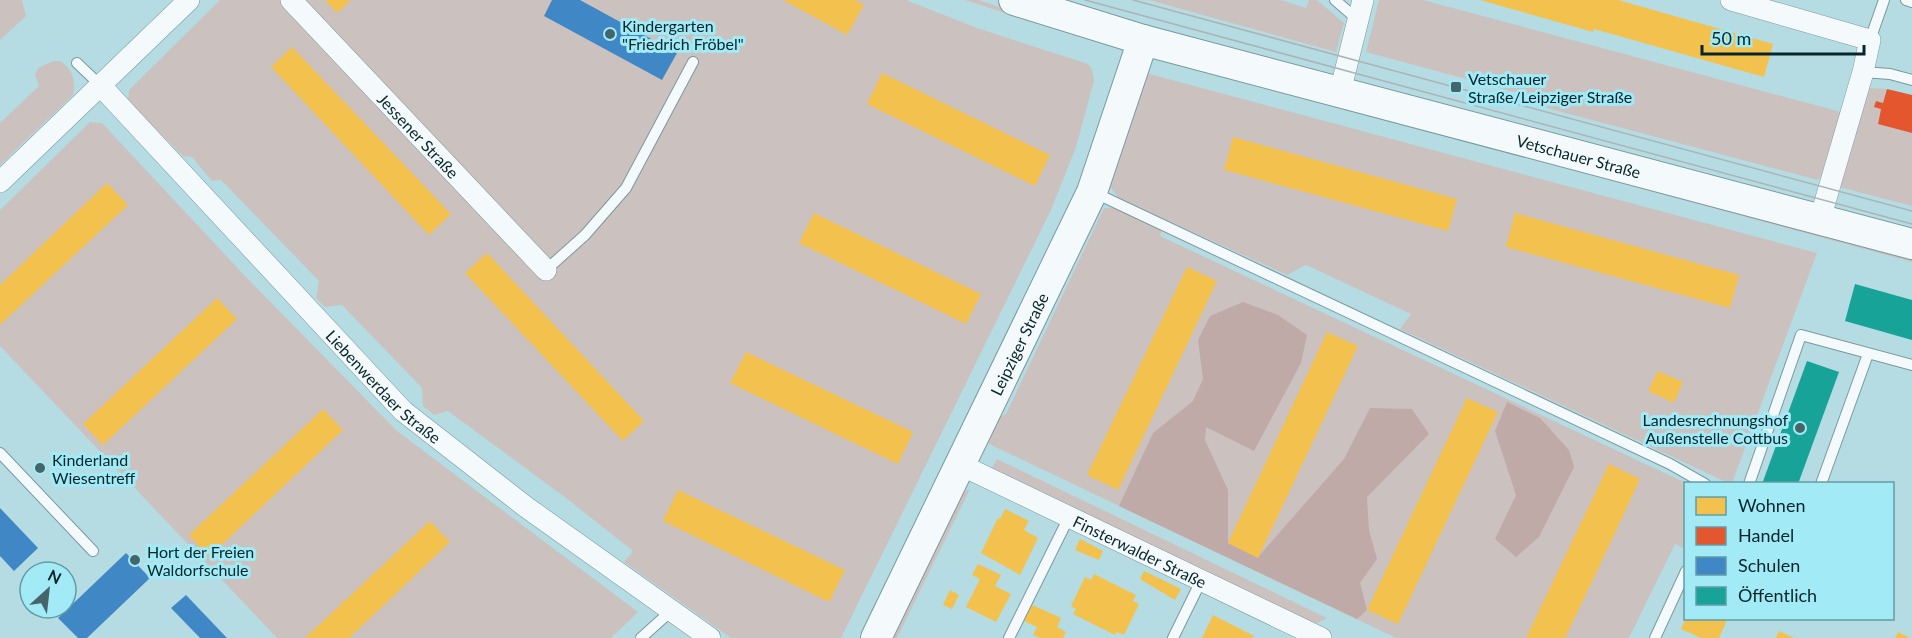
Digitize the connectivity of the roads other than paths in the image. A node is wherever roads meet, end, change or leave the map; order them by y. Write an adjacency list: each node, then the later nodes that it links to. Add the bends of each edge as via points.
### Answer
1 (189, 0): 16 (street)
2 (291, 0): 22 (street, Jessener Straße)
3 (1014, 0): 10 (street, Vetschauer Straße)
4 (1335, 0): 9 (lane)
5 (1731, 0): 11 (street)
6 (1884, 0): 11 (lane)
7 (1906, 0): 8 (lane)
8 (1912, 2)
9 (1361, 10): 17 (street)
10 (1143, 40): 17 (street, Vetschauer Straße); 19 (street, Leipziger Straße)
11 (1870, 40): 14 (street)
12 (693, 62): 22 (lane, via 626,188 585,235)
13 (77, 63): 16 (lane)
14 (1863, 72): 15 (lane); 20 (street)
15 (1912, 80)
16 (100, 85): 18 (street); 34 (street, Liebenwerdaer Straße, via 403,411)
17 (1340, 92): 20 (street, Vetschauer Straße)
18 (0, 182)
19 (1092, 192): 26 (street, Leipziger Straße); 27 (lane)
20 (1820, 219): 21 (street, Vetschauer Straße)
21 (1912, 244)
22 (546, 270)
23 (1868, 354): 24 (lane); 28 (lane, via 1801,335); 29 (lane)
24 (1912, 365)
25 (0, 453): 31 (lane)
26 (959, 464): 30 (street, Finsterwalder Straße); 38 (street, Leipziger Straße)
27 (1703, 482)
28 (1749, 482)
29 (1821, 482)
30 (1069, 517): 33 (street, Finsterwalder Straße); 39 (lane)
31 (93, 551)
32 (1684, 575): 42 (lane)
33 (1201, 581): 35 (street, Finsterwalder Straße); 40 (lane)
34 (671, 612): 36 (lane); 37 (street, Liebenwerdaer Straße)
35 (1293, 632): 41 (street, Finsterwalder Straße)
36 (642, 638)
37 (710, 638)
38 (876, 638)
39 (1009, 638)
40 (1173, 638)
41 (1321, 638)
42 (1655, 638)

